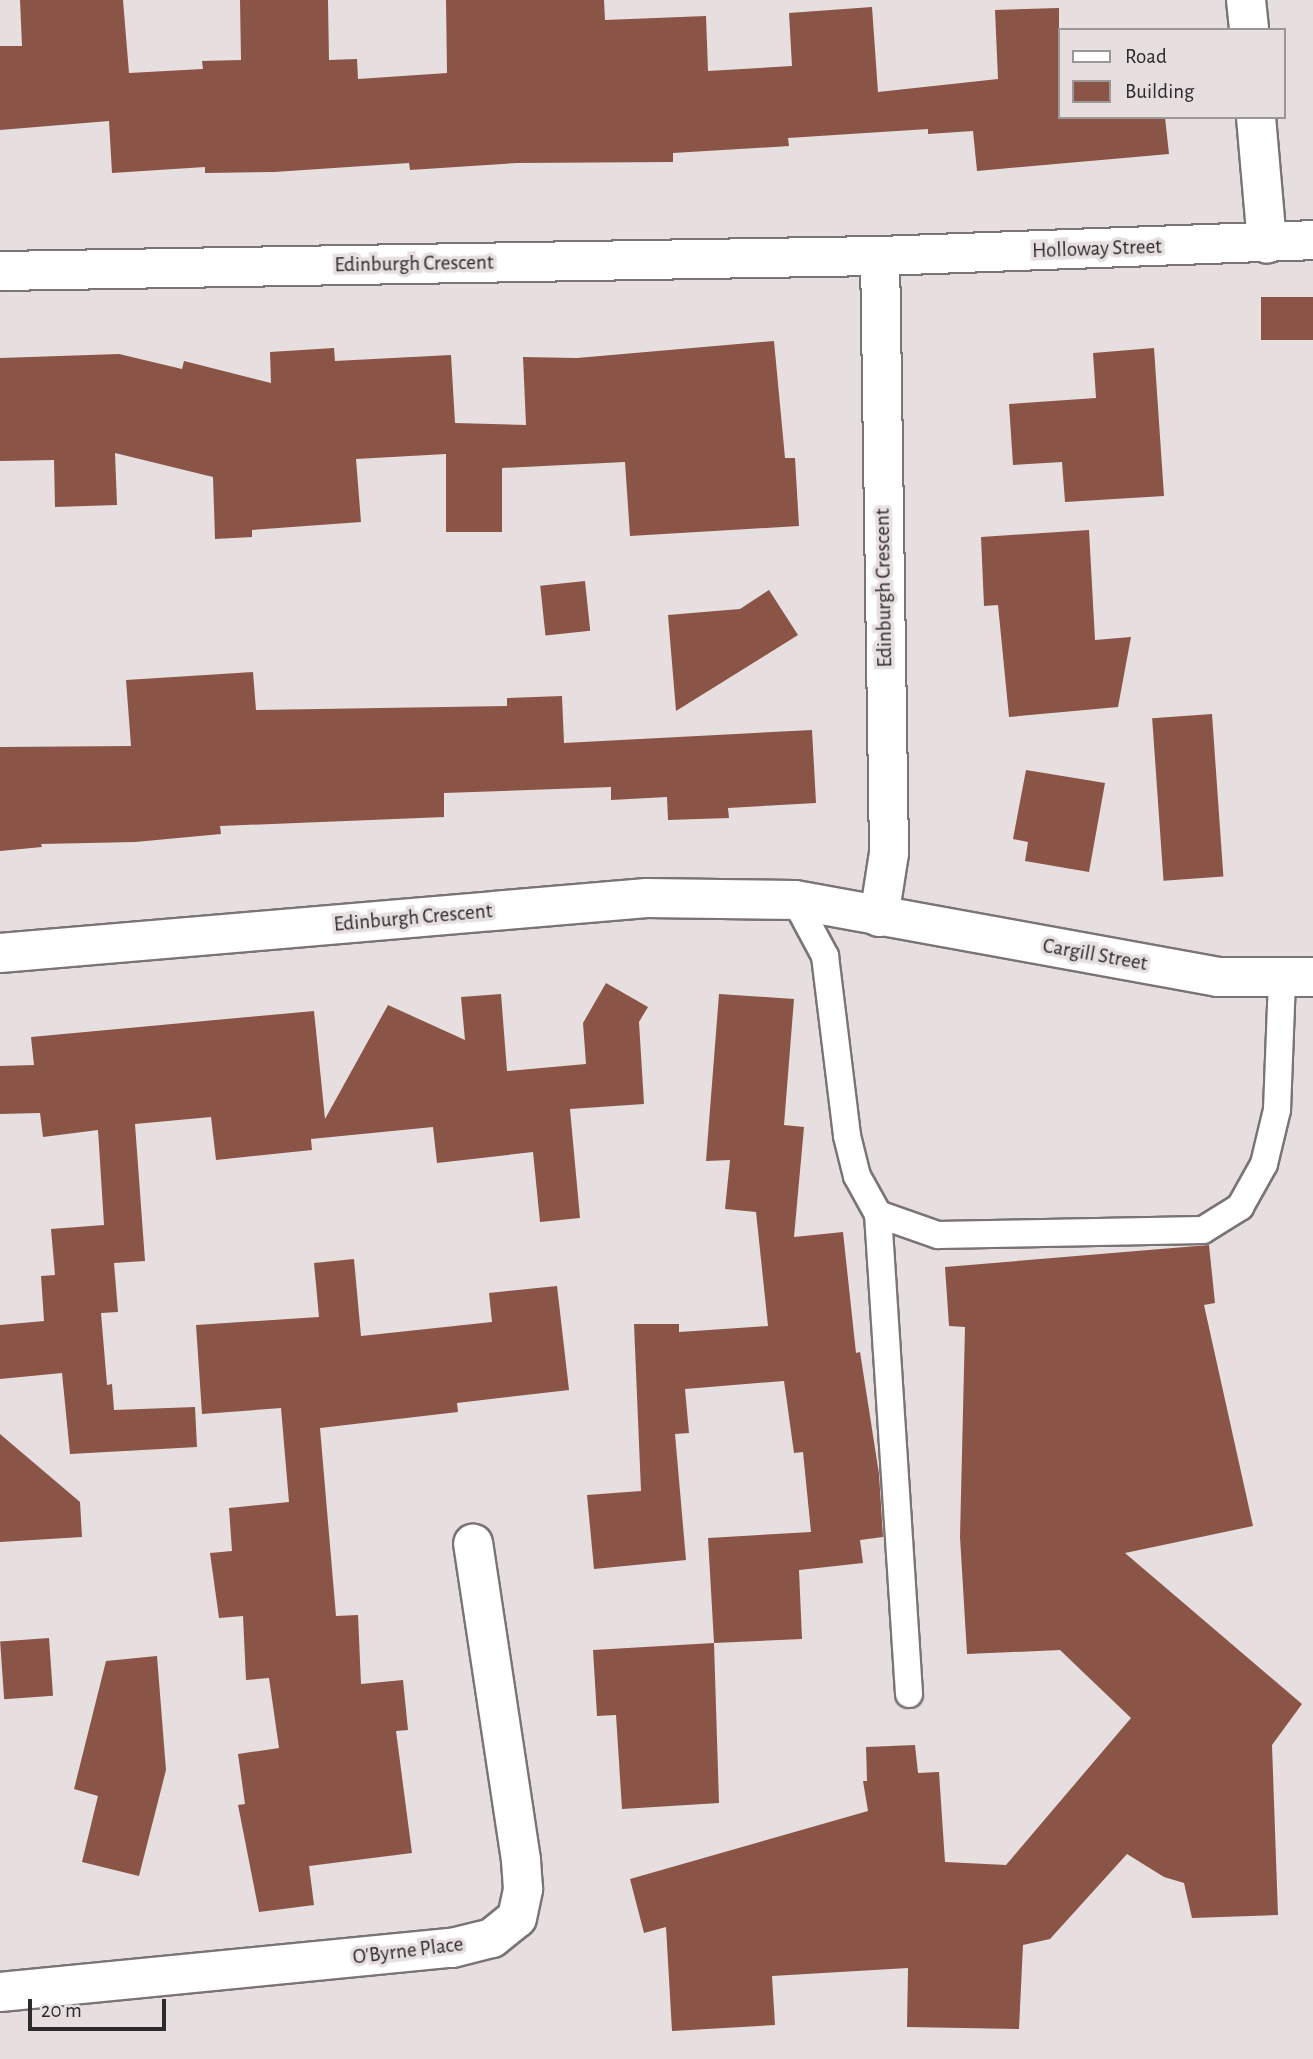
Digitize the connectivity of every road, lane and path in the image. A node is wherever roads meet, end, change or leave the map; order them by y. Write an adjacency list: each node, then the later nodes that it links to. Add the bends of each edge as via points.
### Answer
1 (1246, 0): 2 (street)
2 (1249, 28)
3 (1256, 119): 5 (street)
4 (1313, 240): 5 (street, Holloway Street)
5 (1267, 244): 6 (street, Holloway Street)
6 (880, 257): 7 (street, Edinburgh Crescent); 9 (street, Edinburgh Crescent, via 890,853)
7 (0, 271)
8 (795, 900): 9 (street, Edinburgh Crescent); 10 (street, Edinburgh Crescent, via 647,898); 12 (lane, via 825,956 847,1136 857,1176)
9 (879, 917): 11 (street, Cargill Street, via 1217,977)
10 (0, 953)
11 (1297, 979): 12 (lane, via 1264,1164 1240,1208 1203,1230 938,1235)
12 (878, 1214): 14 (lane)
13 (473, 1544): 15 (street, O'Byrne Place, via 521,1860 523,1889 517,1918 492,1938 452,1948)
14 (909, 1694)
15 (0, 1992)

